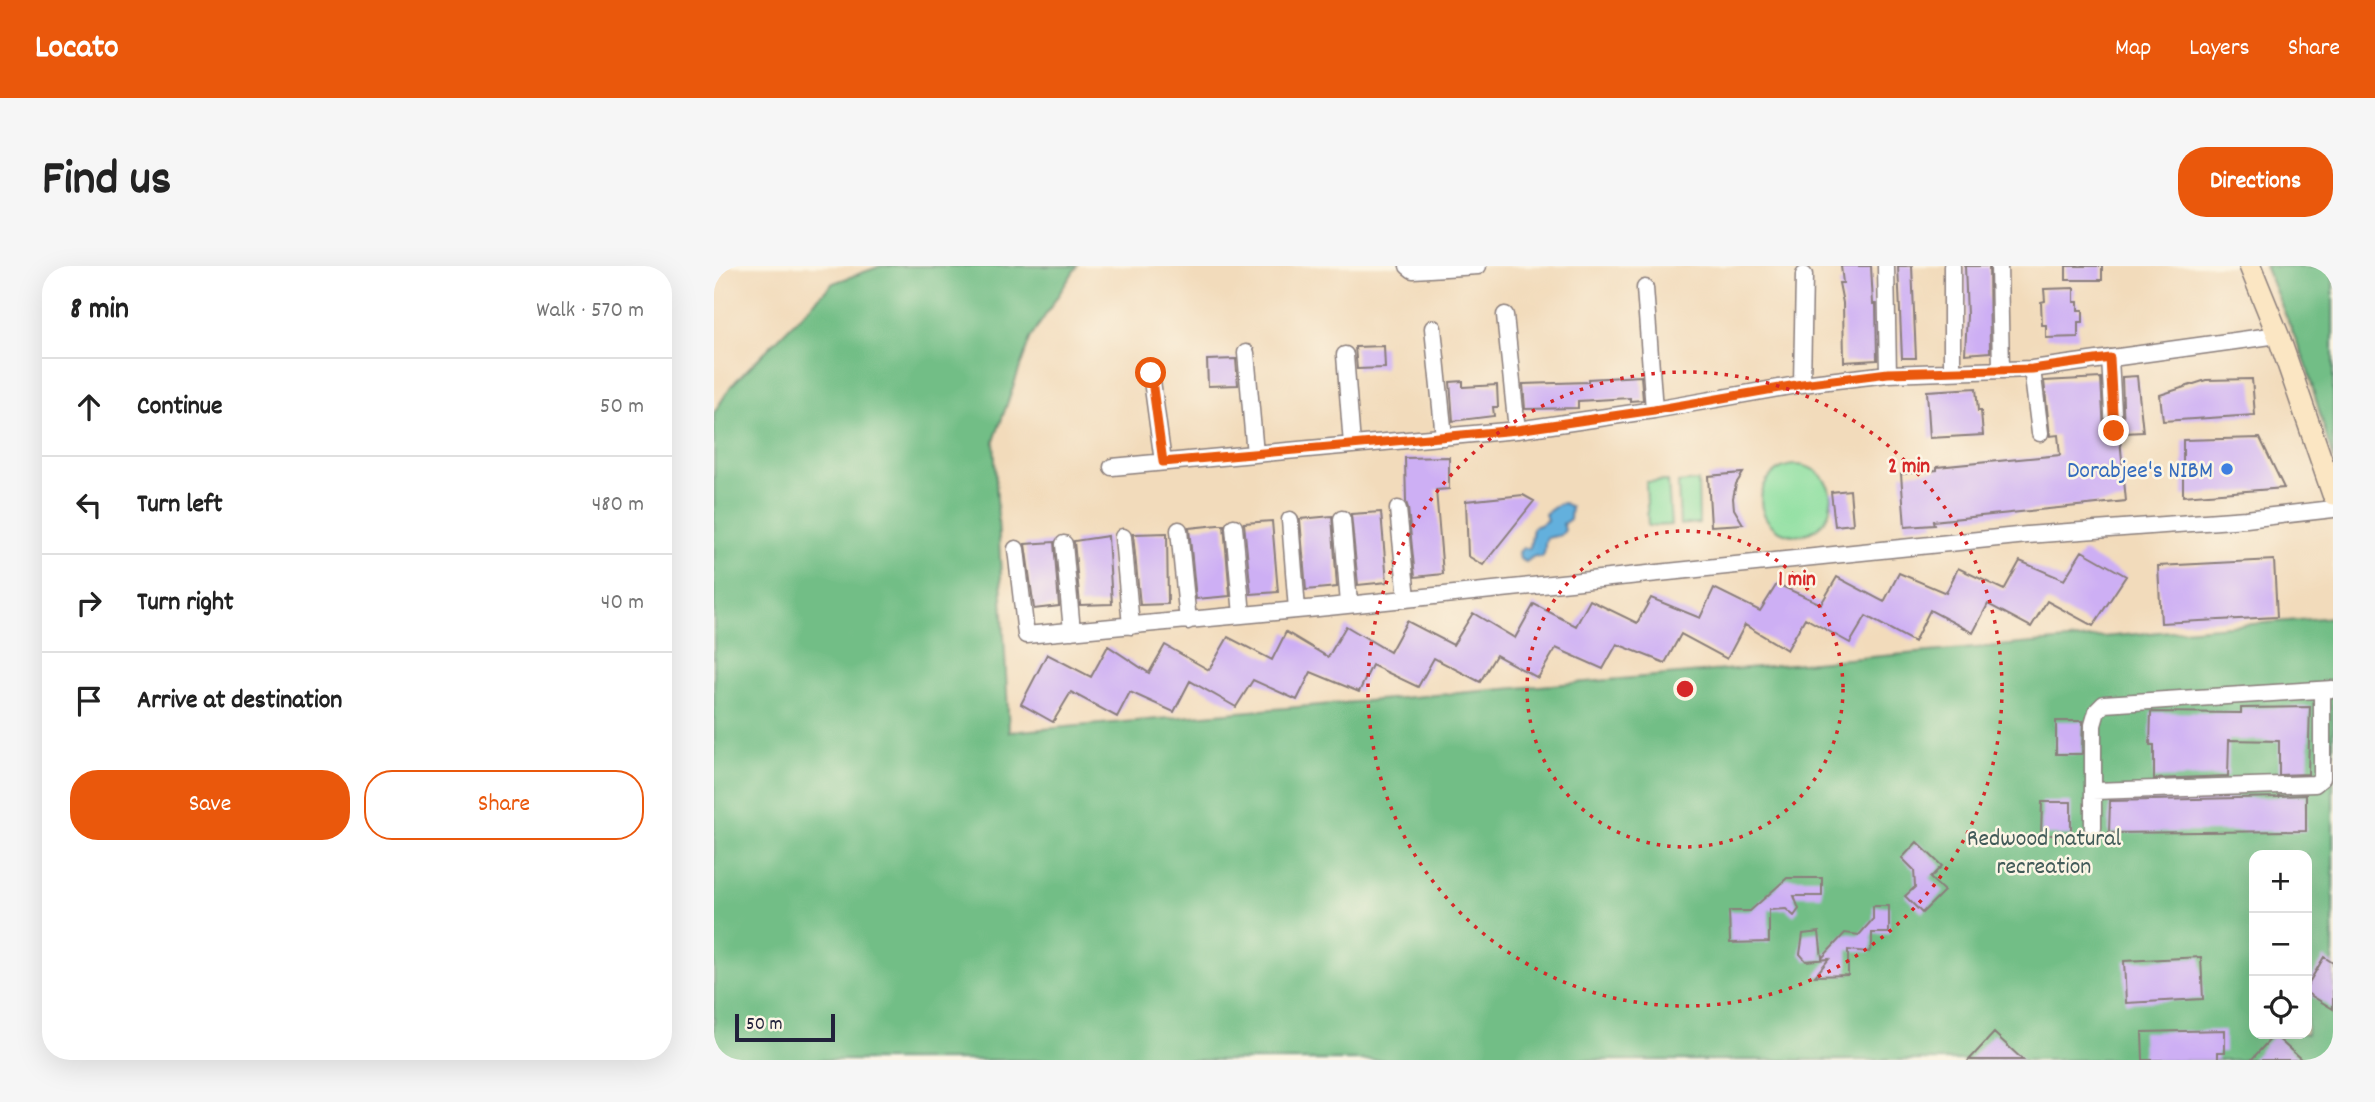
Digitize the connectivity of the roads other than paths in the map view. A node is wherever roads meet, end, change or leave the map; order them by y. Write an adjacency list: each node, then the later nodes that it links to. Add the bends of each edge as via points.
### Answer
1 (1408, 266): 2 (street, via 1413,270)
2 (1479, 266)
3 (1886, 266): 19 (street)
4 (1952, 266): 17 (street)
5 (1999, 266): 16 (street)
6 (2250, 266): 11 (main road)
7 (1804, 275): 20 (street)
8 (1645, 288): 21 (street)
9 (1505, 315): 22 (street)
10 (1433, 328): 25 (street)
11 (2278, 335): 14 (street); 30 (main road)
12 (1246, 353): 27 (street)
13 (1345, 355): 26 (street)
14 (2110, 358): 15 (street); 23 (street)
15 (2032, 369): 16 (street); 24 (street)
16 (2001, 370): 17 (street)
17 (1952, 371): 19 (street)
18 (1151, 373): 28 (street)
19 (1888, 373): 20 (street)
20 (1802, 384): 21 (street)
21 (1654, 410): 22 (street)
22 (1517, 430): 25 (street)
23 (2114, 431)
24 (2040, 433)
25 (1444, 436): 26 (street)
26 (1352, 444): 27 (street)
27 (1255, 454): 28 (street)
28 (1163, 462): 29 (street)
29 (1112, 467)
30 (2333, 494)
31 (1398, 509): 40 (street)
32 (2333, 509): 40 (street)
33 (1342, 519): 41 (street)
34 (1290, 520): 42 (street)
35 (1234, 527): 43 (street)
36 (1179, 530): 44 (street)
37 (1123, 537): 45 (street)
38 (1064, 544): 46 (street)
39 (1016, 549): 46 (street, via 1026,635)
40 (1407, 598): 41 (street)
41 (1349, 604): 42 (street)
42 (1297, 610): 43 (street)
43 (1242, 615): 44 (street)
44 (1188, 621): 45 (street)
45 (1131, 626): 46 (street)
46 (1072, 631)
47 (2327, 689): 48 (street, via 2104,704 2096,711 2093,725); 48 (street, via 2322,778 2315,784)
48 (2093, 791): 49 (street)
49 (2093, 828)

